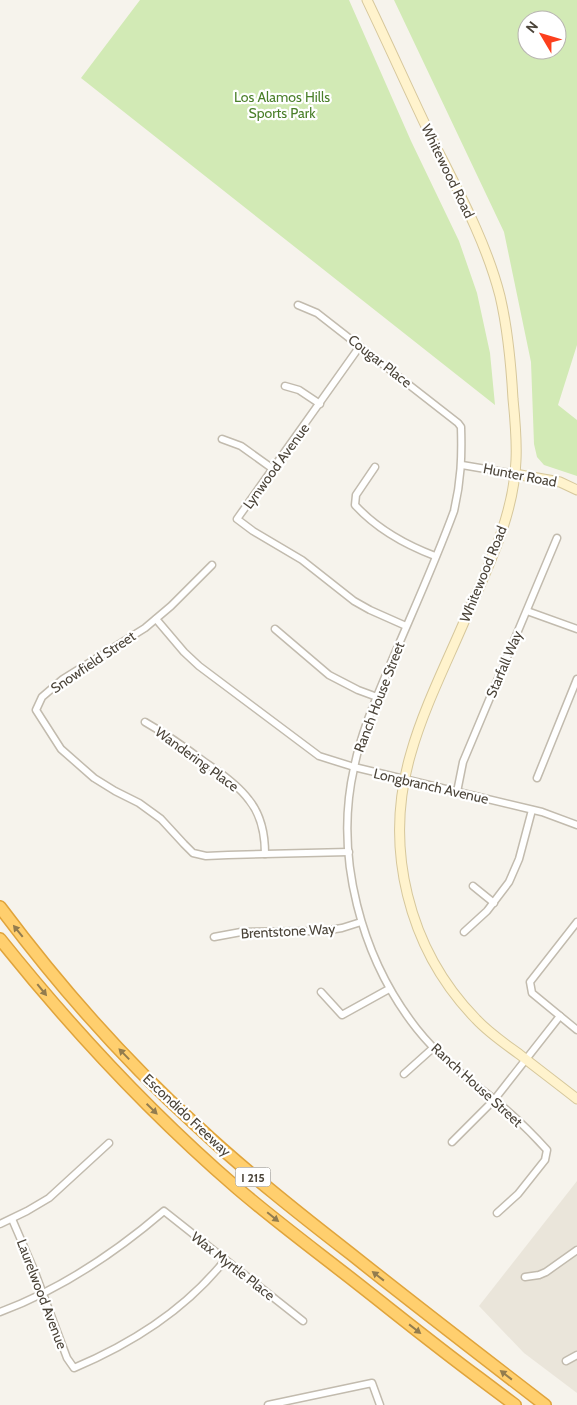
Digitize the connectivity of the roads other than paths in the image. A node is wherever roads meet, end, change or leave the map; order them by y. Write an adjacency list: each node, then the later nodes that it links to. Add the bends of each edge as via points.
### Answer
1 (367, 0): 11 (main road, Whitewood Road, via 490,262 511,360)
2 (298, 305): 3 (street, Cougar Place, via 317,313)
3 (360, 346): 5 (street, Lynwood Avenue); 6 (street, Cougar Place)
4 (285, 386): 5 (street, via 299,390)
5 (320, 404): 10 (street, Lynwood Avenue)
6 (458, 423): 8 (street, Ranch House Street, via 461,427)
7 (222, 439): 10 (street, via 242,446)
8 (462, 465): 11 (street, Hunter Road); 14 (street, Ranch House Street, via 454,511)
9 (375, 466): 14 (street, via 356,496 355,505 395,537)
10 (273, 469): 18 (street, Lynwood Avenue, via 238,519 252,531 302,560 354,601)
11 (515, 474): 12 (main road, Hunter Road, via 560,482); 26 (main road, Whitewood Road, via 498,544 411,750)
12 (577, 490)
13 (558, 538): 16 (street, Starfall Way)
14 (435, 556): 18 (street, Ranch House Street)
15 (212, 565): 17 (street, Snowfield Street)
16 (527, 611): 20 (street); 27 (street, Starfall Way, via 463,762)
17 (156, 619): 24 (street, Longbranch Avenue, via 199,666 268,718 319,756); 31 (street, Snowfield Street, via 63,679 42,697 36,710 61,749 94,778 139,803 161,820 193,852 206,856)
18 (406, 626): 22 (street, Ranch House Street)
19 (275, 629): 22 (street, via 329,675)
20 (577, 629)
21 (577, 679): 25 (street)
22 (377, 697): 24 (street, Ranch House Street)
23 (145, 722): 31 (street, Wandering Place, via 227,778 250,800 265,836)
24 (354, 768): 26 (street, Longbranch Avenue); 30 (street, Ranch House Street, via 348,807)
25 (537, 778)
26 (404, 780): 27 (street, Longbranch Avenue); 45 (main road, Whitewood Road, via 399,826 401,863 410,905 425,944 463,1005)
27 (457, 792): 28 (street, Longbranch Avenue)
28 (532, 810): 29 (street, Longbranch Avenue); 33 (street, via 519,859 509,882)
29 (577, 825)
30 (349, 852): 31 (street); 35 (street, Ranch House Street)
31 (266, 854)
32 (473, 886): 33 (street)
33 (494, 903): 37 (street)
34 (0, 907): 65 (highway, Escondido Freeway / I 215, one-way to 34, via 266,1188 196,1126 108,1037 58,981)
35 (361, 922): 38 (street, Brentstone Way, via 323,931 241,932); 40 (street, Ranch House Street)
36 (577, 922): 42 (street, via 530,982 532,993)
37 (464, 932)
38 (214, 937)
39 (0, 939): 64 (highway, Escondido Freeway / I 215, one-way to 64, via 109,1066 199,1154 306,1244)
40 (389, 988): 41 (street, via 342,1015); 44 (street, Ranch House Street)
41 (321, 992)
42 (560, 1016): 43 (street); 45 (street)
43 (577, 1030)
44 (433, 1048): 46 (street); 48 (street, Ranch House Street)
45 (525, 1060): 47 (main road, Whitewood Road); 48 (street)
46 (404, 1074)
47 (577, 1099)
48 (494, 1100): 49 (street); 51 (street, Ranch House Street, via 547,1150 545,1160)
49 (452, 1142)
50 (109, 1143): 52 (street, via 49,1198)
51 (497, 1214)
52 (12, 1219): 53 (street); 57 (street, Laurelwood Avenue)
53 (0, 1224)
54 (577, 1250): 56 (street, via 546,1272)
55 (225, 1260): 57 (street, Wax Myrtle Place, via 164,1211 101,1260); 57 (street, Laurelwood Avenue, via 200,1288 154,1326 74,1368 67,1358); 59 (street, Wax Myrtle Place)
56 (525, 1277)
57 (43, 1294): 58 (street)
58 (0, 1312)
59 (303, 1321)
60 (577, 1355): 61 (street)
61 (566, 1361)
62 (268, 1405): 63 (street, via 372,1383)
63 (380, 1405)
64 (515, 1405)
65 (545, 1405)

